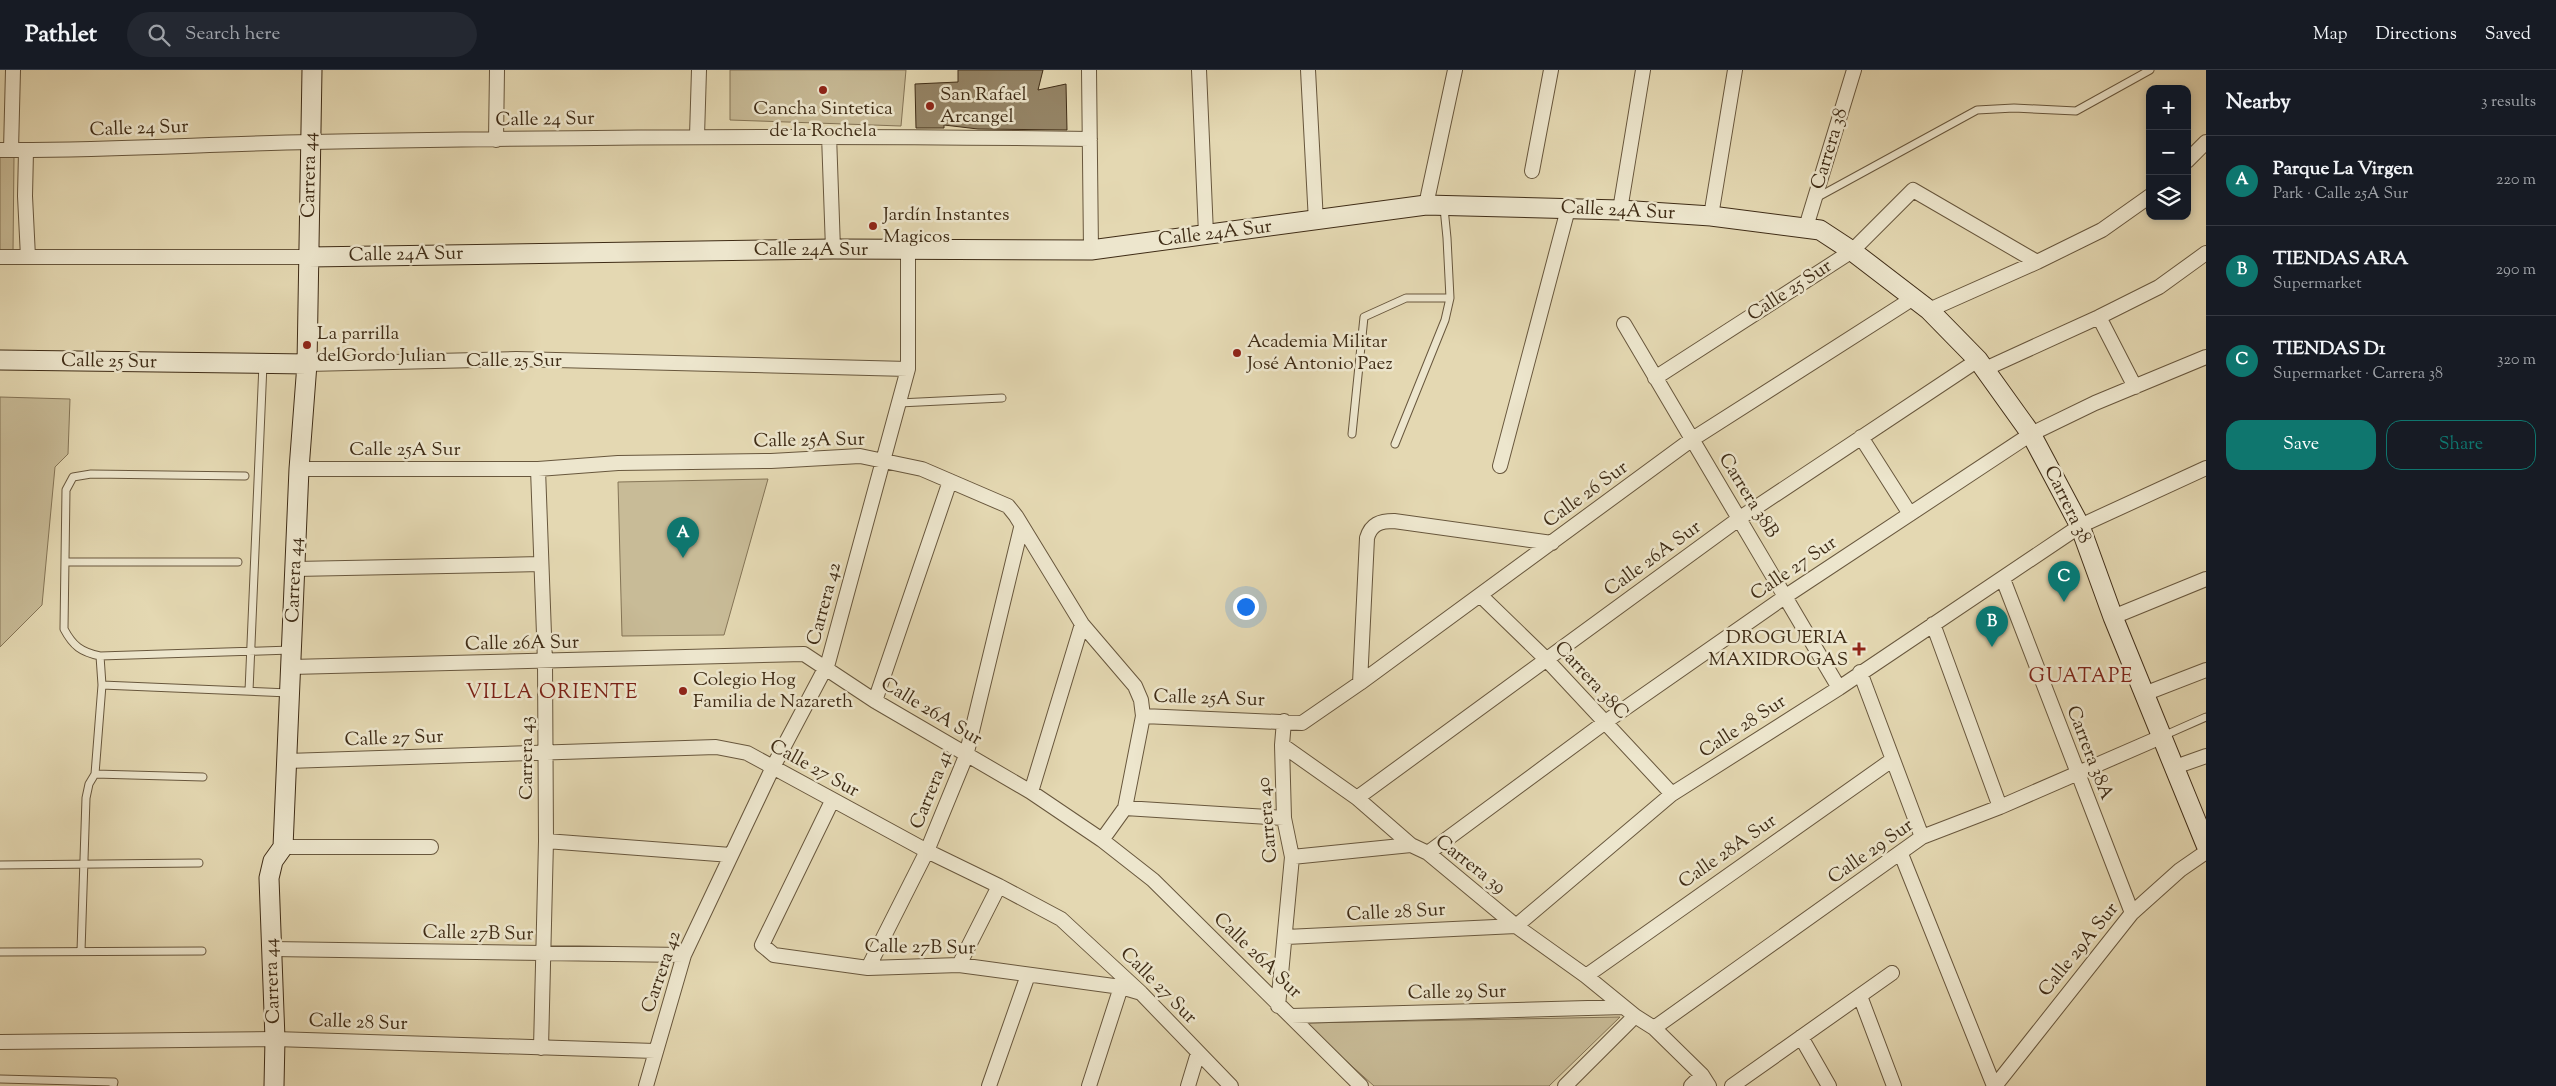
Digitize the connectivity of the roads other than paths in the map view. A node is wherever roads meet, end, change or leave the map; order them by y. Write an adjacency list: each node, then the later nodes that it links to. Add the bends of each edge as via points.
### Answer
1 (13, 70): 20 (street)
2 (312, 70): 18 (street, Carrera 44)
3 (497, 70): 17 (street)
4 (699, 70): 15 (street)
5 (1089, 70): 16 (street)
6 (1199, 70): 32 (street)
7 (1308, 70): 30 (street)
8 (1455, 70): 26 (street)
9 (1551, 70): 23 (street)
10 (1643, 70): 28 (street)
11 (1735, 70): 29 (street)
12 (1854, 70): 24 (street, Carrera 38)
13 (2150, 70): 24 (lane, via 2076,111 1977,110)
14 (830, 135): 15 (street, Calle 24 Sur); 16 (street, Calle 24 Sur); 33 (street)
15 (697, 136): 17 (street, Calle 24 Sur)
16 (1090, 139): 35 (street)
17 (496, 140): 18 (street, Calle 24 Sur)
18 (311, 142): 21 (street, Calle 24 Sur); 40 (street, Carrera 44)
19 (2206, 142): 22 (street)
20 (6, 150): 21 (street, Calle 24 Sur)
21 (26, 151): 39 (street)
22 (2191, 157)
23 (1532, 171)
24 (1815, 198): 31 (street, Carrera 38)
25 (2146, 199): 41 (street, via 2102,230)
26 (1435, 207): 27 (street, Calle 24A Sur); 30 (street, Calle 24A Sur); 43 (lane, via 1448,238)
27 (1568, 209): 28 (street, Calle 24A Sur); 63 (street)
28 (1620, 210): 29 (street, Calle 24A Sur)
29 (1711, 216): 31 (street, Calle 24A Sur)
30 (1316, 222): 32 (street, Calle 24A Sur)
31 (1806, 227): 36 (street, Calle 24A Sur, via 1828,233)
32 (1206, 234): 35 (street, Calle 24A Sur)
33 (833, 249): 34 (street, Calle 24A Sur); 40 (street, Calle 24A Sur)
34 (908, 250): 35 (street, Calle 24A Sur); 52 (street, Carrera 42)
35 (1091, 250)
36 (1852, 251): 41 (street, Calle 25 Sur, via 1913,190); 42 (street, Carrera 38); 53 (street, Calle 25 Sur)
37 (2206, 253): 45 (street, Calle 26A Sur, via 2159,286)
38 (0, 257): 39 (street, Calle 24A Sur)
39 (28, 257): 40 (street, Calle 24A Sur)
40 (309, 257): 50 (street, Carrera 44)
41 (2037, 262): 44 (street)
42 (1915, 297): 44 (street, Carrera 38); 60 (street, Calle 26 Sur)
43 (1450, 298): 57 (lane, via 1406,298 1364,317); 61 (lane, via 1445,320)
44 (1929, 310): 51 (street, Carrera 38)
45 (2099, 317): 51 (street, Calle 26A Sur); 54 (street)
46 (1624, 324): 53 (street, Carrera 38B)
47 (2206, 357): 54 (street, Calle 27 Sur)
48 (0, 360): 49 (street, Calle 25 Sur)
49 (263, 364): 50 (street, Calle 25 Sur); 85 (lane)
50 (307, 364): 52 (street, Calle 25 Sur, via 516,359); 65 (street, Carrera 44)
51 (1981, 365): 58 (street, Carrera 38); 59 (street, Calle 26A Sur)
52 (908, 369): 56 (street, Carrera 42)
53 (1655, 378): 60 (street, Carrera 38B)
54 (2134, 387): 58 (street, Calle 27 Sur)
55 (1002, 398): 56 (lane)
56 (900, 403): 62 (street, Carrera 42)
57 (1352, 434)
58 (2031, 434): 69 (street, Calle 27 Sur); 71 (street, Carrera 38)
59 (1862, 437): 69 (street); 70 (street, Calle 26A Sur)
60 (1691, 440): 70 (street, Carrera 38B); 73 (street, Calle 26 Sur)
61 (1395, 444)
62 (884, 461): 66 (street, Calle 25A Sur, via 860,456 618,463); 68 (street, Calle 25A Sur, via 922,469); 90 (street, Carrera 42)
63 (1500, 466)
64 (2206, 468): 71 (street, Calle 28 Sur)
65 (299, 469): 66 (street, Calle 25A Sur); 77 (street, Carrera 44)
66 (538, 469): 76 (street, Carrera 43)
67 (245, 476): 74 (lane, via 90,474 73,477 66,490)
68 (950, 482): 72 (street, Calle 25A Sur, via 1008,506); 99 (street)
69 (1910, 514): 81 (street, Calle 27 Sur)
70 (1740, 518): 81 (street, Carrera 38B); 88 (street, Calle 26A Sur)
71 (2080, 526): 78 (street, Calle 28 Sur); 82 (street, Carrera 38)
72 (1021, 528): 83 (street, Calle 25A Sur); 107 (street, Carrera 41)
73 (1552, 543): 80 (street, Calle 26 Sur); 93 (street, via 1394,521 1374,525 1367,538)
74 (65, 562): 75 (lane); 86 (lane, via 64,629 76,647)
75 (238, 562)
76 (541, 564): 77 (street); 89 (street, Carrera 43)
77 (295, 569): 87 (street, Carrera 44)
78 (2003, 578): 84 (street, Calle 28 Sur); 114 (street, Carrera 38A)
79 (2206, 579): 82 (street)
80 (1480, 594): 88 (street, Carrera 38C); 93 (street, Calle 26 Sur)
81 (1786, 596): 95 (street, Carrera 38B); 103 (street, Calle 27 Sur)
82 (2113, 617): 98 (street, Carrera 38)
83 (1082, 624): 100 (street, Calle 25A Sur, via 1135,686); 116 (street)
84 (1933, 624): 92 (street, Calle 28 Sur); 120 (street)
85 (252, 650): 86 (lane); 87 (lane); 96 (lane)
86 (100, 656): 94 (lane)
87 (291, 659): 89 (street, Calle 26A Sur); 97 (street, Carrera 44)
88 (1546, 659): 103 (street, Carrera 38C); 118 (street, Calle 26A Sur)
89 (545, 662): 90 (street, Calle 26A Sur, via 804,654); 106 (street, Carrera 43)
90 (825, 668): 99 (street, Calle 26A Sur); 111 (street, Carrera 42)
91 (2206, 670): 98 (street)
92 (1860, 672): 95 (street, Calle 28 Sur); 109 (street)
93 (1360, 683): 102 (street, Calle 26 Sur, via 1302,723)
94 (102, 685): 96 (lane); 113 (lane)
95 (1839, 688): 117 (street, Calle 28 Sur)
96 (249, 691): 97 (lane)
97 (290, 693): 110 (street, Carrera 44)
98 (2144, 694): 104 (street, Carrera 38)
99 (875, 701): 107 (street, Calle 26A Sur)
100 (1143, 716): 102 (street, Calle 25A Sur); 121 (street)
101 (2206, 717): 104 (lane)
102 (1284, 721): 105 (street, Carrera 40)
103 (1604, 723): 117 (street, Carrera 38C); 132 (street, Calle 27 Sur)
104 (2162, 737): 112 (street, Carrera 38); 114 (street, Calle 29 Sur)
105 (1282, 745): 118 (street, Carrera 39); 122 (street, Carrera 40)
106 (545, 753): 110 (street, Calle 27 Sur); 111 (street, Calle 27 Sur, via 716,747 747,753); 125 (street, Carrera 43)
107 (966, 756): 116 (street, Calle 26A Sur); 130 (street, Carrera 41)
108 (2206, 756): 112 (street)
109 (1892, 760): 123 (street); 153 (street, Calle 28A Sur)
110 (287, 761): 128 (street, Carrera 44)
111 (773, 767): 119 (street, Calle 27 Sur); 134 (street, Carrera 42)
112 (2175, 767): 127 (street, Carrera 38)
113 (95, 774): 115 (lane); 138 (lane, via 86,798)
114 (2077, 775): 120 (street, Calle 29 Sur); 140 (street, Carrera 38A)
115 (203, 777)
116 (1031, 792): 124 (street, Calle 26A Sur)
117 (1672, 794): 141 (street, Calle 28 Sur)
118 (1357, 798): 126 (street, Carrera 39)
119 (832, 801): 130 (street, Calle 27 Sur); 150 (street, Calle 27B Sur, via 762,945 774,956)
120 (2000, 807): 123 (street, Calle 29 Sur)
121 (1125, 808): 122 (street); 124 (street)
122 (1284, 818): 135 (street, Carrera 40)
123 (1922, 837): 133 (street, Calle 29 Sur)
124 (1102, 840): 157 (street, Calle 26A Sur, via 1153,880)
125 (546, 841): 134 (street); 147 (street, Carrera 43)
126 (1412, 845): 132 (street, Carrera 39); 135 (street)
127 (2206, 845)
128 (283, 847): 129 (street); 143 (street, Carrera 44, via 273,861 269,878)
129 (431, 847)
130 (927, 851): 139 (street, Calle 27 Sur); 150 (street, Carrera 41)
131 (2206, 852): 140 (street, Calle 29A Sur, via 2180,870)
132 (1428, 853): 141 (street, Carrera 39)
133 (1901, 854): 161 (street, Calle 29 Sur); 183 (street)
134 (731, 855): 148 (street, Carrera 42)
135 (1292, 856): 142 (street, Carrera 40)
136 (198, 863): 138 (lane)
137 (0, 865): 138 (lane)
138 (82, 865): 144 (lane)
139 (999, 886): 149 (street); 155 (street, Calle 27 Sur, via 1061,919)
140 (2132, 913): 183 (street, Calle 29A Sur)
141 (1516, 926): 142 (street, Calle 28 Sur); 153 (street, Carrera 39)
142 (1286, 937): 157 (street, Carrera 40)
143 (271, 950): 147 (street, Calle 27B Sur); 163 (street, Carrera 44)
144 (81, 951): 145 (lane); 146 (lane)
145 (202, 951)
146 (0, 952)
147 (544, 954): 148 (street, Calle 27B Sur); 165 (street, Carrera 43)
148 (684, 956): 166 (street, Carrera 42)
149 (959, 965): 150 (street, Calle 27B Sur); 152 (street, Calle 27B Sur)
150 (868, 968)
151 (1892, 973): 156 (street)
152 (1028, 975): 154 (street, Calle 27B Sur); 173 (street)
153 (1586, 976): 158 (street, Carrera 39)
154 (1121, 987): 155 (street, Calle 27B Sur); 174 (street)
155 (1141, 993): 167 (street, Calle 27 Sur)
156 (1860, 996): 162 (street); 182 (street)
157 (1278, 1006): 159 (street, Calle 26A Sur)
158 (1624, 1008): 159 (street, Calle 29 Sur); 160 (street, Carrera 39)
159 (1291, 1016): 177 (street, Calle 26A Sur)
160 (1635, 1016): 161 (street, Carrera 39); 178 (street)
161 (1654, 1028): 169 (street, Carrera 39)
162 (1801, 1037): 180 (street); 181 (street)
163 (275, 1040): 164 (street, Calle 28 Sur); 165 (street, Calle 28 Sur); 171 (street, Carrera 44)
164 (0, 1042)
165 (541, 1048): 166 (street, Calle 28 Sur)
166 (655, 1051): 172 (street, Carrera 42)
167 (1198, 1053): 175 (street); 176 (street, Calle 27 Sur)
168 (0, 1080): 170 (lane, via 114,1082)
169 (1705, 1081): 179 (street)
170 (114, 1086)
171 (274, 1086)
172 (646, 1086)
173 (989, 1086)
174 (1089, 1086)
175 (1188, 1086)
176 (1231, 1086)
177 (1362, 1086)
178 (1565, 1086)
179 (1691, 1086)
180 (1732, 1086)
181 (1829, 1086)
182 (1894, 1086)
183 (1994, 1086)

